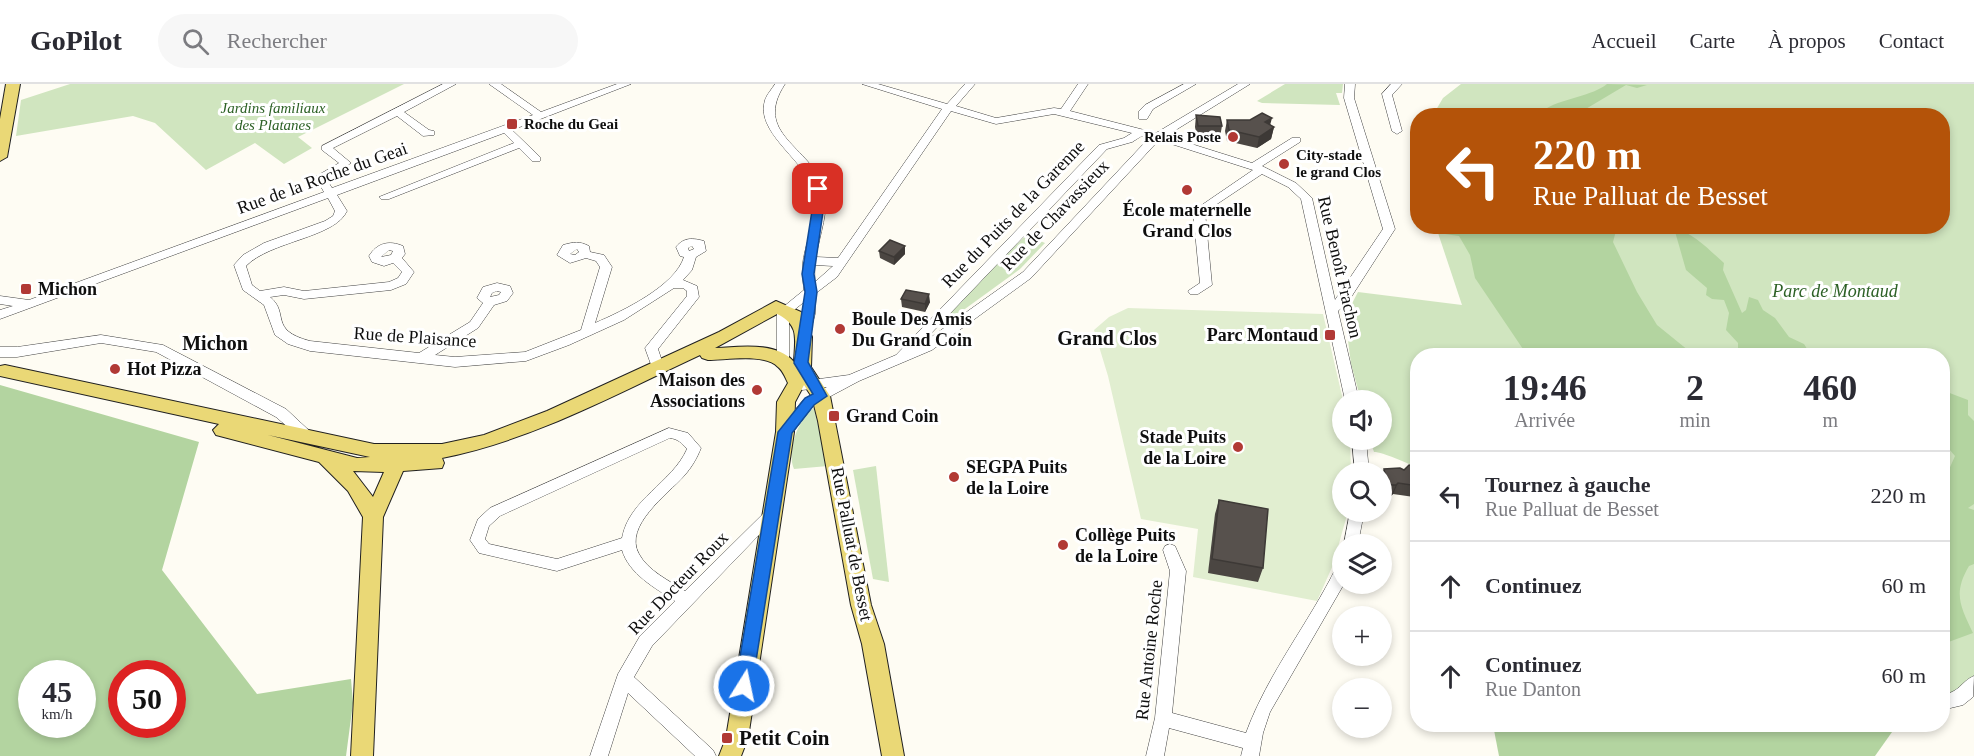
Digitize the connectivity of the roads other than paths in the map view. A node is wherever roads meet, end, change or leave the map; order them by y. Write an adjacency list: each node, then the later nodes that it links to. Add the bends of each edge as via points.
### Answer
1 (13, 84): 25 (main road)
2 (451, 84): 14 (street)
3 (494, 84): 16 (street)
4 (626, 84): 16 (street, Rue de la Roche du Geai)
5 (780, 84): 33 (street, via 770,95 767,114 818,189)
6 (867, 84): 13 (street, Rue Benoît Frachon)
7 (970, 84): 13 (street)
8 (1083, 84): 15 (street)
9 (1191, 84): 17 (street, via 1149,107)
10 (1245, 84): 22 (street, Rue de Chavassieux)
11 (1350, 84): 37 (street, via 1349,98 1389,229)
12 (1397, 84): 19 (street, via 1387,94)
13 (948, 108): 15 (street, Rue Benoît Frachon, via 996,121 1054,111); 34 (street)
14 (397, 111): 20 (street); 28 (street, via 326,148 346,163 320,177)
15 (1064, 113): 21 (street, Rue Benoît Frachon)
16 (540, 116): 18 (street, Rue de la Roche du Geai)
17 (1143, 117)
18 (506, 129): 24 (street); 28 (street, Rue de la Roche du Geai)
19 (1397, 131)
20 (430, 133)
21 (1138, 134): 22 (street, Rue Benoît Frachon); 53 (street, Rue du Puits de la Garenne, via 1103,147)
22 (1155, 138): 27 (street, Rue Benoît Frachon); 53 (street, Rue de Chavassieux, via 1027,275 928,346)
23 (1296, 140): 27 (street)
24 (520, 144): 26 (street); 29 (street)
25 (0, 157)
26 (536, 159)
27 (1258, 168): 35 (street, Rue Benoît Frachon, via 1303,193); 39 (street, via 1199,211 1206,285)
28 (331, 193): 40 (street, Rue de Plaisance, via 341,211 338,218 244,259 240,265 242,276 247,287); 43 (street, Rue de la Roche du Geai)
29 (385, 197)
30 (584, 254): 47 (street, via 600,258 606,267)
31 (691, 255): 36 (street, via 686,270)
32 (395, 258): 40 (street, via 408,273 391,286 304,295 284,291)
33 (809, 261): 34 (street); 38 (street)
34 (839, 262): 38 (street, via 833,274)
35 (1325, 283): 37 (street); 45 (street, Rue Benoît Frachon)
36 (672, 284): 47 (street, Rue de Plaisance); 54 (street, via 689,285 694,294 651,348)
37 (1352, 287): 45 (street)
38 (809, 288): 44 (street); 48 (street)
39 (1194, 291)
40 (258, 295): 51 (street, Rue de Plaisance, via 269,303 279,332 292,341)
41 (0, 300): 43 (street, Rue de la Roche du Geai)
42 (490, 302): 51 (street, via 474,325)
43 (31, 304): 46 (street, Rue de la Roche du Geai)
44 (779, 310): 48 (main road, via 795,316); 50 (main road, via 753,332); 52 (street); 54 (main road)
45 (1331, 310): 58 (street, Rue Benoît Frachon)
46 (0, 315)
47 (586, 333): 51 (street, Rue de Plaisance, via 526,356 455,362)
48 (804, 337): 57 (main road, Rue Palluat de Besset, via 802,368)
49 (0, 352): 59 (street, via 101,339 159,348)
50 (708, 354): 52 (main road, via 746,353); 65 (main road, via 515,443 466,458)
51 (422, 358)
52 (783, 360): 56 (main road)
53 (899, 360): 57 (street, Rue de Chavassieux)
54 (658, 367): 63 (main road, via 545,420 486,442 442,451)
55 (1, 370): 60 (main road); 64 (main road, via 97,402)
56 (795, 387): 57 (street, Rue de Chavassieux); 61 (main road, via 786,402)
57 (817, 389): 61 (street); 81 (main road, Rue Palluat de Besset, via 836,460)
58 (1350, 390)
59 (281, 413): 60 (street); 62 (street)
60 (262, 426): 62 (main road)
61 (785, 432): 66 (main road)
62 (308, 436): 63 (main road)
63 (374, 452): 65 (main road)
64 (319, 454): 65 (main road); 67 (main road, via 352,480 364,495)
65 (394, 471): 67 (main road)
66 (773, 513): 71 (street, Rue Docteur Roux); 77 (main road)
67 (373, 517): 78 (main road)
68 (627, 542): 68 (street, via 632,525 648,502 688,464 694,448 685,436 669,433 495,512 483,523 477,540 484,549 557,565); 71 (street, via 635,563 646,575)
69 (1170, 550): 75 (street, Rue Antoine Roche, via 1178,571)
70 (1333, 594): 76 (street, via 1265,704)
71 (687, 600): 72 (street, Rue Docteur Roux, via 646,641)
72 (624, 679): 79 (street, Rue Docteur Roux); 80 (street)
73 (1974, 684): 74 (street, via 1964,698)
74 (1950, 702)
75 (1162, 718): 76 (street); 82 (street, Rue Antoine Roche)
76 (1251, 749)
77 (734, 750)
78 (362, 756)
79 (599, 756)
80 (706, 756)
81 (893, 756)
82 (1155, 756)

